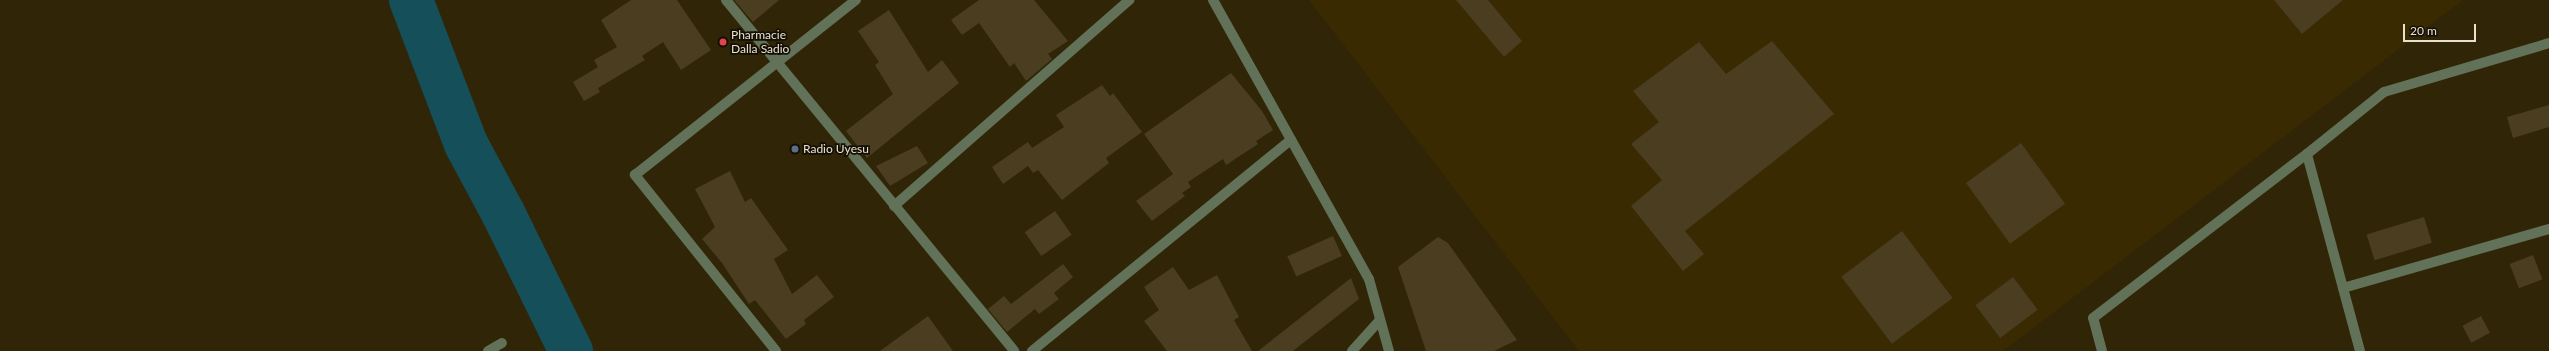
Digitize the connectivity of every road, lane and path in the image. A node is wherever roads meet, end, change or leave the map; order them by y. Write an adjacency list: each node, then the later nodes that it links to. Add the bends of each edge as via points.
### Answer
1 (726, 0): 6 (street)
2 (856, 0): 6 (street)
3 (1129, 0): 9 (street)
4 (1213, 0): 7 (street)
5 (2549, 43): 8 (street, via 2384,92)
6 (777, 62): 9 (street); 15 (street, via 635,175)
7 (1291, 140): 12 (street, via 1369,279); 17 (street)
8 (2307, 154): 11 (street); 20 (street, via 2093,318)
9 (894, 206): 16 (street)
10 (2549, 229): 11 (street)
11 (2343, 288): 21 (street)
12 (1380, 321): 18 (street); 19 (street)
13 (502, 343): 14 (street)
14 (488, 351)
15 (776, 351)
16 (1014, 351)
17 (1032, 351)
18 (1352, 351)
19 (1389, 351)
20 (2102, 351)
21 (2360, 351)

